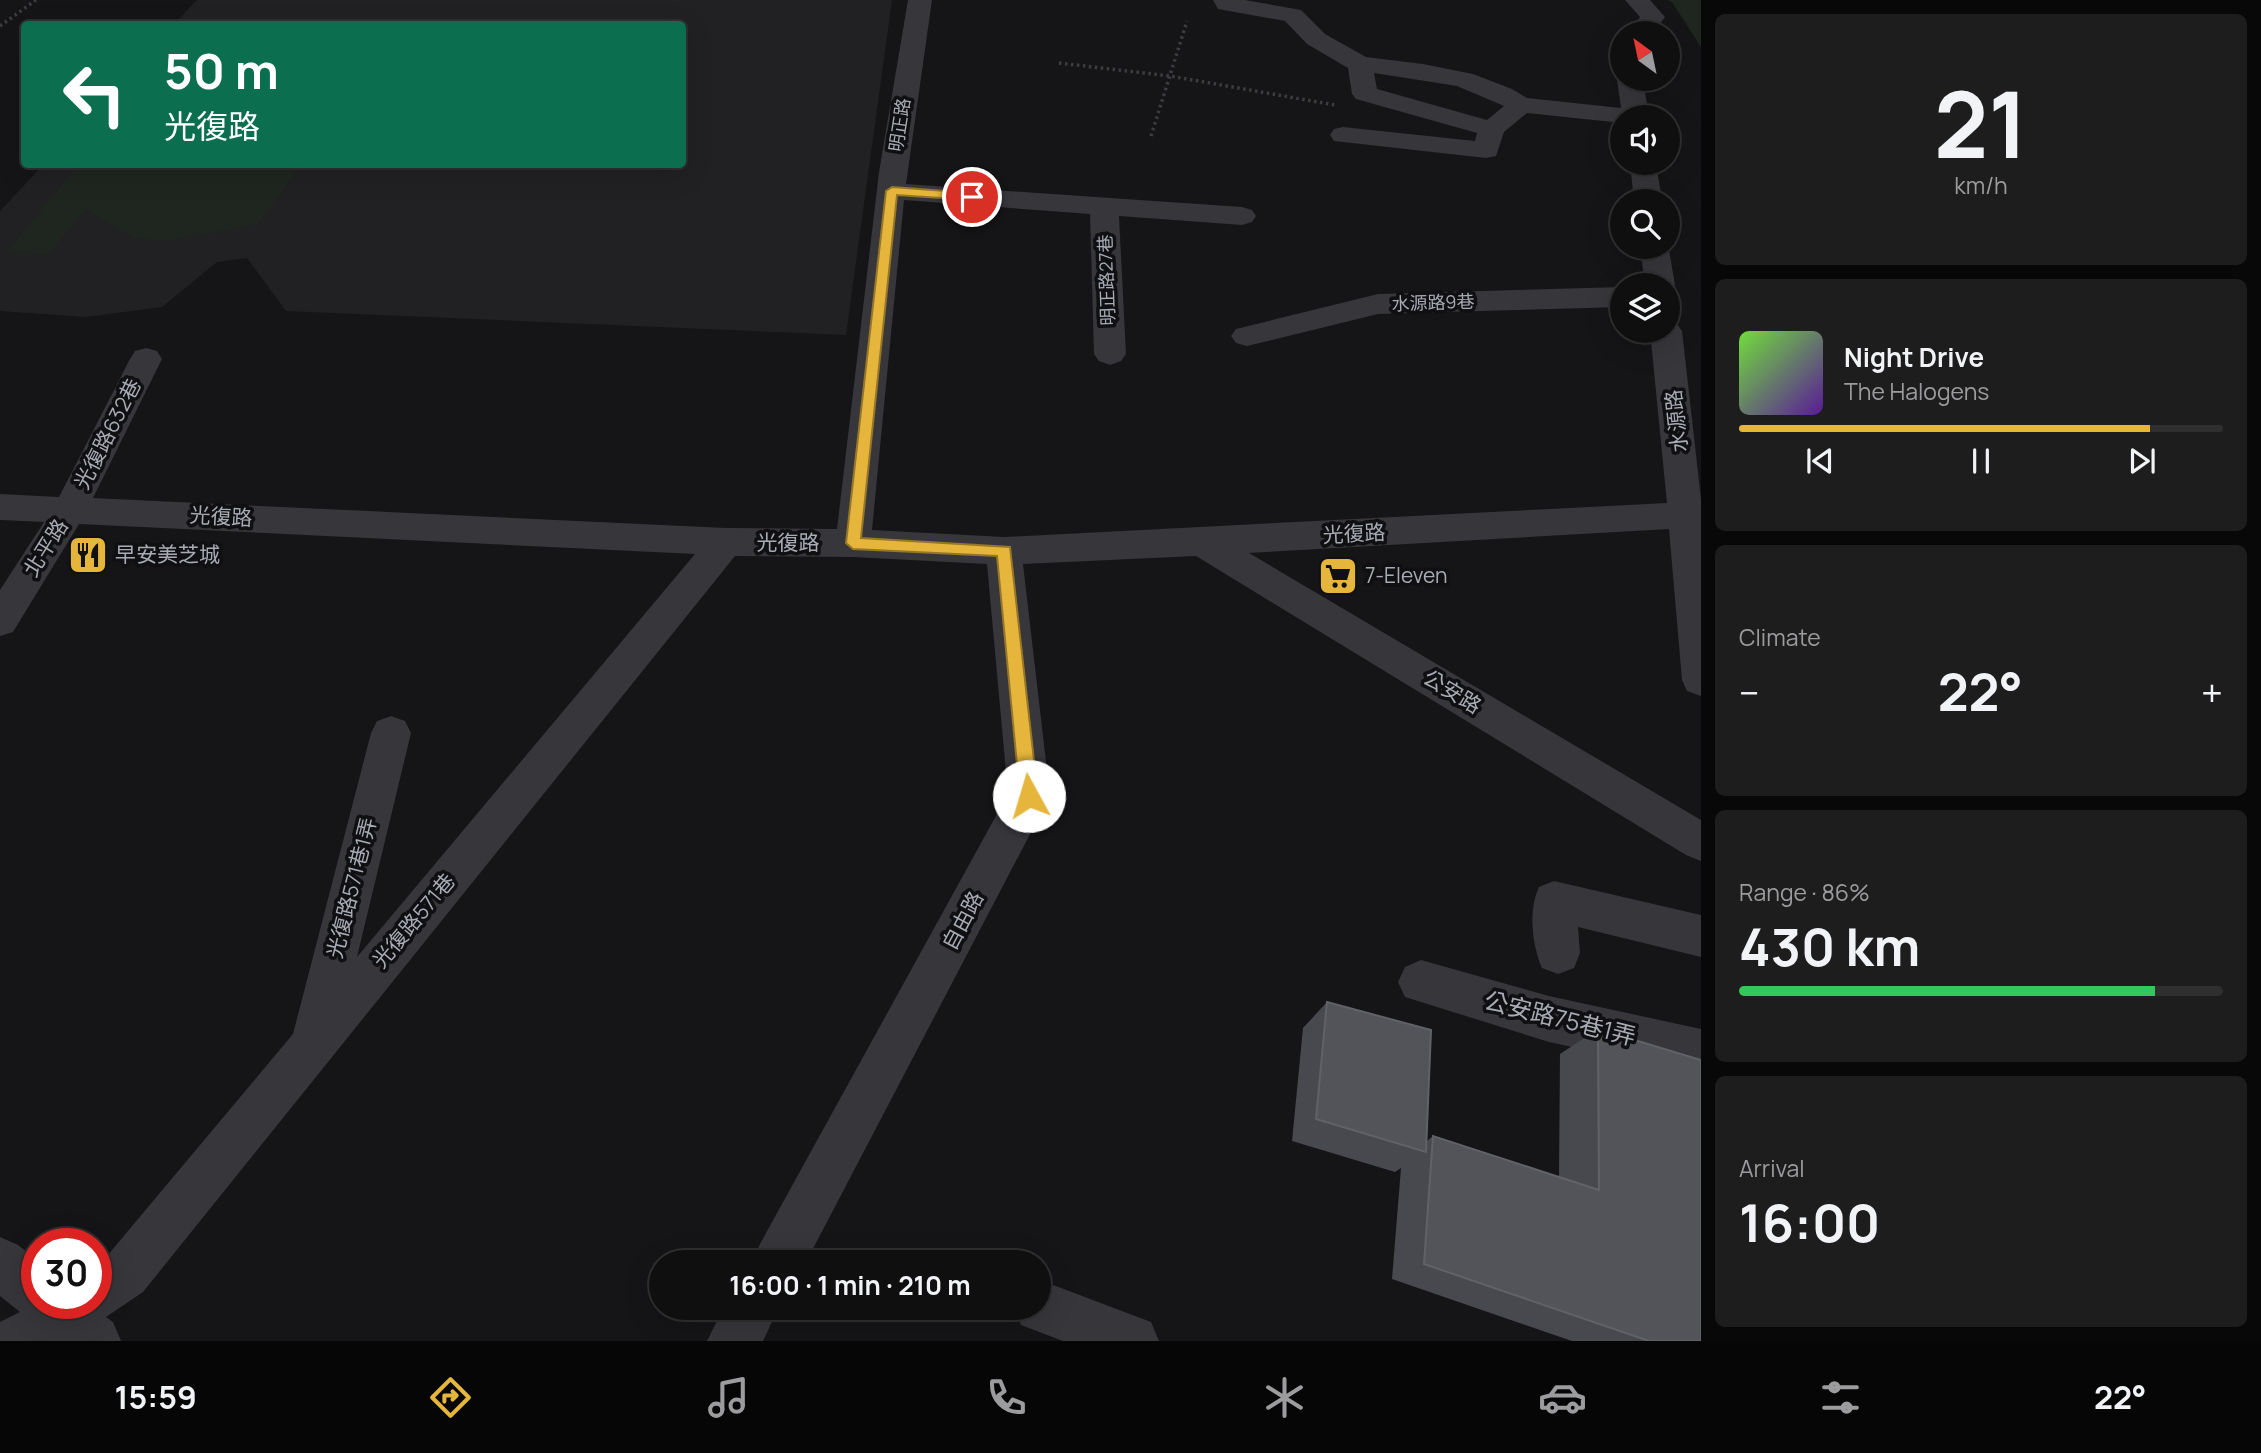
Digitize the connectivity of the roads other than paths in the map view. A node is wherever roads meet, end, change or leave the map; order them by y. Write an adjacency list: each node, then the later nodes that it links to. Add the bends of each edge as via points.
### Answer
1 (920, 0): 10 (street, 明正路)
2 (1224, 0): 5 (street, via 1293,15 1316,39)
3 (1637, 0): 4 (street, via 1653,17)
4 (1650, 21)
5 (1360, 64): 6 (street, via 1446,76 1499,90); 8 (street, via 1365,94)
6 (1521, 105): 7 (street); 8 (street)
7 (1610, 114)
8 (1492, 129): 9 (street, via 1486,150)
9 (1343, 135)
10 (892, 191): 11 (street, 明正路27巷); 23 (street, 明正路)
11 (1104, 207): 12 (street, 明正路27巷); 16 (street, 明正路27巷)
12 (1242, 216)
13 (1610, 297): 14 (street, 水源路9巷, via 1378,304)
14 (1247, 336)
15 (1668, 343): 20 (street, 水源路)
16 (1110, 354)
17 (146, 359): 19 (street, 光復路632巷)
18 (0, 508): 19 (street, 光復路)
19 (71, 510): 21 (street, 光復路); 25 (street, 北平路)
20 (1693, 514): 22 (street, 光復路); 26 (street, 水源路)
21 (726, 542): 23 (street, 光復路); 32 (street, 光復路571巷)
22 (1202, 542): 24 (street, 光復路); 28 (street, 公安路)
23 (853, 543): 24 (street, 光復路)
24 (1004, 551): 34 (street, 自由路, via 1029,796)
25 (0, 621)
26 (1701, 680)
27 (391, 733): 32 (street, 光復路571巷1弄)
28 (1701, 842)
29 (1701, 936): 30 (street, via 1554,901)
30 (1558, 953)
31 (1421, 982): 33 (street, 公安路75巷1弄, via 1549,1019)
32 (313, 1042): 37 (street, 光復路571巷, via 125,1273)
33 (1701, 1052)
34 (784, 1250)
35 (0, 1262): 36 (street)
36 (21, 1276)
37 (112, 1282)
38 (1051, 1310): 43 (street)
39 (55, 1319): 41 (street, 光復路571巷)
40 (746, 1320): 42 (street)
41 (19, 1341)
42 (734, 1341)
43 (1132, 1341)

